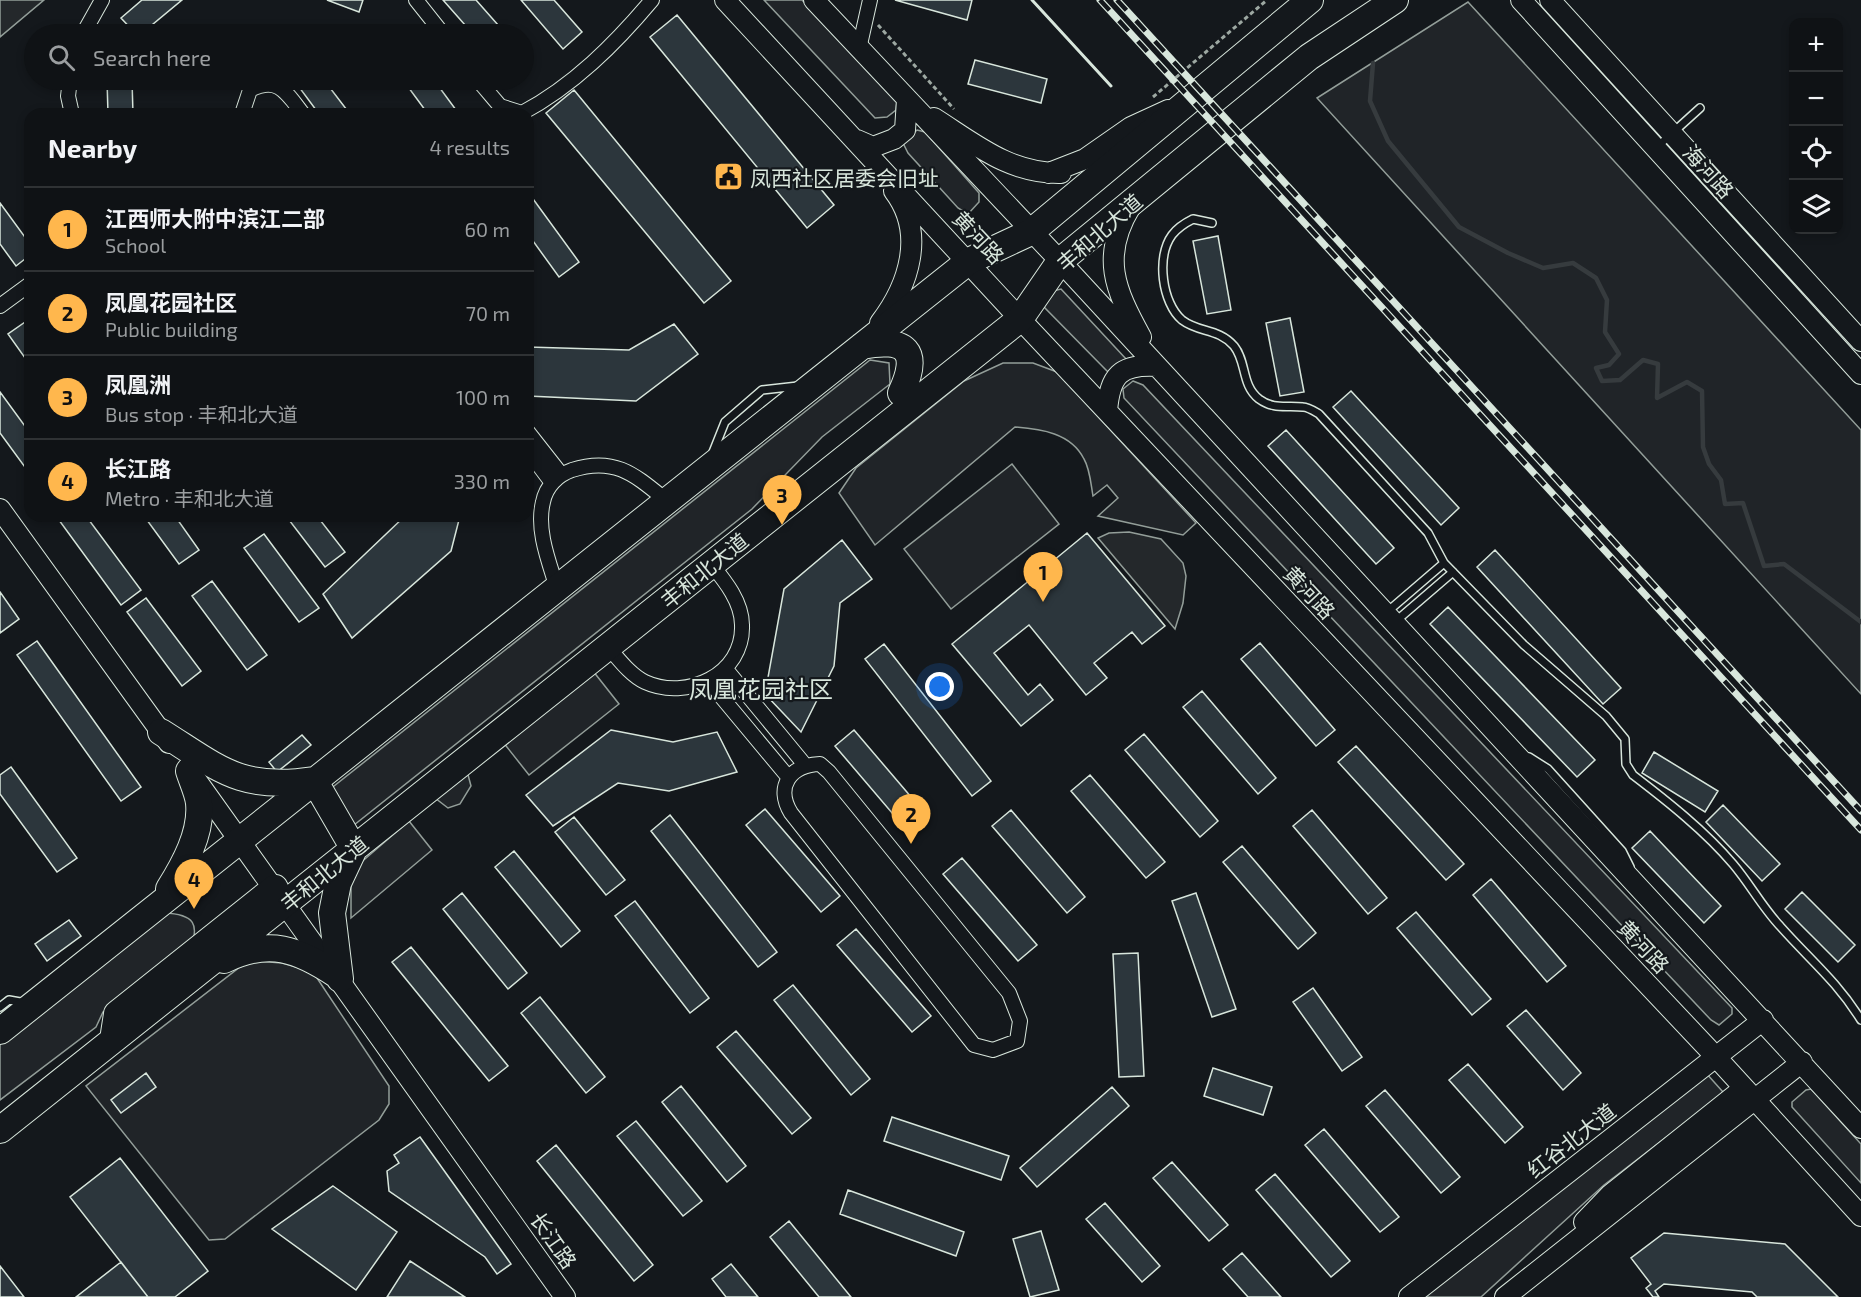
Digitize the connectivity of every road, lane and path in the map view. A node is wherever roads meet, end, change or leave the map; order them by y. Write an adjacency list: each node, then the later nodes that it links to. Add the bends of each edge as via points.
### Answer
1 (102, 0): 13 (street)
2 (416, 0): 14 (street)
3 (652, 0): 26 (street, via 622,36 582,72)
4 (725, 0): 30 (main road, 黄河路)
5 (814, 0): 15 (main road, 黄河路)
6 (1267, 0): 21 (path)
7 (1295, 0): 33 (main road, via 1172,108 1131,127 1085,159)
8 (1310, 0): 32 (highway, 丰和北大道)
9 (1395, 0): 34 (highway, 丰和北大道, via 1309,57)
10 (1521, 0): 31 (main road, 海河路)
11 (1550, 0): 29 (main road, 海河路)
12 (869, 6): 15 (street); 28 (path, via 890,41)
13 (89, 24)
14 (435, 24)
15 (859, 49): 20 (main road, 黄河路)
16 (69, 90): 22 (street)
17 (250, 90): 23 (street)
18 (282, 90): 24 (street)
19 (486, 90): 25 (street)
20 (907, 100): 30 (main road, via 905,129 894,139 873,147); 33 (main road, via 1004,163); 36 (main road, 黄河路)
21 (1145, 103)
22 (71, 108)
23 (244, 108)
24 (299, 108)
25 (506, 108)
26 (532, 108)
27 (1700, 108): 29 (lane)
28 (959, 115)
29 (1672, 134): 31 (lane); 42 (main road, 海河路)
30 (854, 138): 37 (main road, 黄河路); 43 (main road, via 903,202 912,237 911,257 899,295)
31 (1655, 148): 45 (main road, 海河路)
32 (1112, 163): 33 (main road, via 1080,173); 36 (highway, 丰和北大道)
33 (1049, 173)
34 (1136, 199): 38 (highway, 丰和北大道); 44 (main road, via 1120,224 1113,244 1112,265 1122,303)
35 (1212, 223): 54 (lane, via 1193,219 1180,225 1170,237 1163,271 1168,304 1183,320 1218,333 1231,343 1240,353 1247,385 1259,399 1279,408 1305,406 1319,414 1428,533)
36 (1030, 232): 37 (highway, 丰和北大道); 38 (main road, 黄河路)
37 (969, 261): 41 (main road, 黄河路); 43 (highway, 丰和北大道)
38 (1060, 261): 41 (highway, 丰和北大道); 44 (main road, 黄河路)
39 (24, 288): 40 (street)
40 (0, 306)
41 (1015, 313): 46 (highway); 47 (main road, 黄河路); 53 (highway, 丰和北大道)
42 (1861, 341)
43 (862, 346): 46 (highway, via 882,342 904,349 911,360); 51 (highway, 丰和北大道)
44 (1157, 366): 47 (main road, via 1125,369 1109,390); 58 (main road, 黄河路)
45 (1861, 375)
46 (901, 393): 53 (highway, via 831,447)
47 (1107, 411): 79 (main road, 黄河路)
48 (534, 442): 50 (street)
49 (534, 457): 50 (street)
50 (557, 478): 51 (street, via 589,464 610,465 633,474); 57 (street, via 543,501 541,521)
51 (667, 501): 57 (highway, 丰和北大道)
52 (0, 509): 62 (main road, 长江路)
53 (764, 523): 55 (highway, 丰和北大道)
54 (1444, 563): 56 (lane); 58 (lane)
55 (712, 565): 59 (highway, 丰和北大道); 60 (street, via 734,597 743,627)
56 (1453, 572): 58 (lane); 76 (lane, via 1524,645 1606,716 1626,739 1626,764 1633,775 1731,862 1766,911 1843,991)
57 (557, 588): 66 (highway, 丰和北大道)
58 (1390, 618): 75 (main road, 黄河路)
59 (608, 647): 61 (street, via 644,682 690,688); 68 (highway, 丰和北大道)
60 (725, 668): 61 (street); 63 (street)
61 (709, 682): 65 (street)
62 (161, 732): 64 (main road, 长江路); 66 (highway, via 226,773 255,783 283,785)
63 (805, 765): 65 (street); 65 (street, via 820,764 829,772 1009,993 1020,1021 1017,1041 993,1050 974,1045 791,813 784,802)
64 (189, 771): 67 (main road, 长江路); 70 (highway, via 199,804 196,827 186,861)
65 (789, 778)
66 (314, 780): 67 (highway, 丰和北大道); 68 (highway)
67 (239, 840): 69 (main road, 长江路); 70 (highway, 丰和北大道)
68 (354, 849): 69 (highway, 丰和北大道); 72 (highway, via 338,883 333,913)
69 (280, 895): 71 (highway, 丰和北大道); 72 (main road, 长江路); 78 (highway, via 117,1014)
70 (159, 904): 73 (highway, 丰和北大道)
71 (200, 972): 72 (highway, via 241,952 271,947 295,951); 78 (highway, 丰和北大道)
72 (339, 977): 86 (main road, 长江路)
73 (34, 1004): 74 (lane, via 9,1000); 77 (highway, 丰和北大道)
74 (0, 1007)
75 (1763, 1020): 79 (main road, 红谷北大道); 80 (main road, 黄河路)
76 (1861, 1020)
77 (0, 1031)
78 (113, 1041): 83 (highway, 丰和北大道)
79 (1716, 1058): 81 (main road, 黄河路); 87 (main road, 红谷北大道)
80 (1802, 1062): 81 (main road); 82 (main road, 黄河路)
81 (1750, 1094): 84 (main road, 黄河路); 85 (main road, via 1611,1194)
82 (1861, 1128)
83 (0, 1130)
84 (1861, 1216)
85 (1512, 1292)
86 (565, 1297)
87 (1409, 1297)

